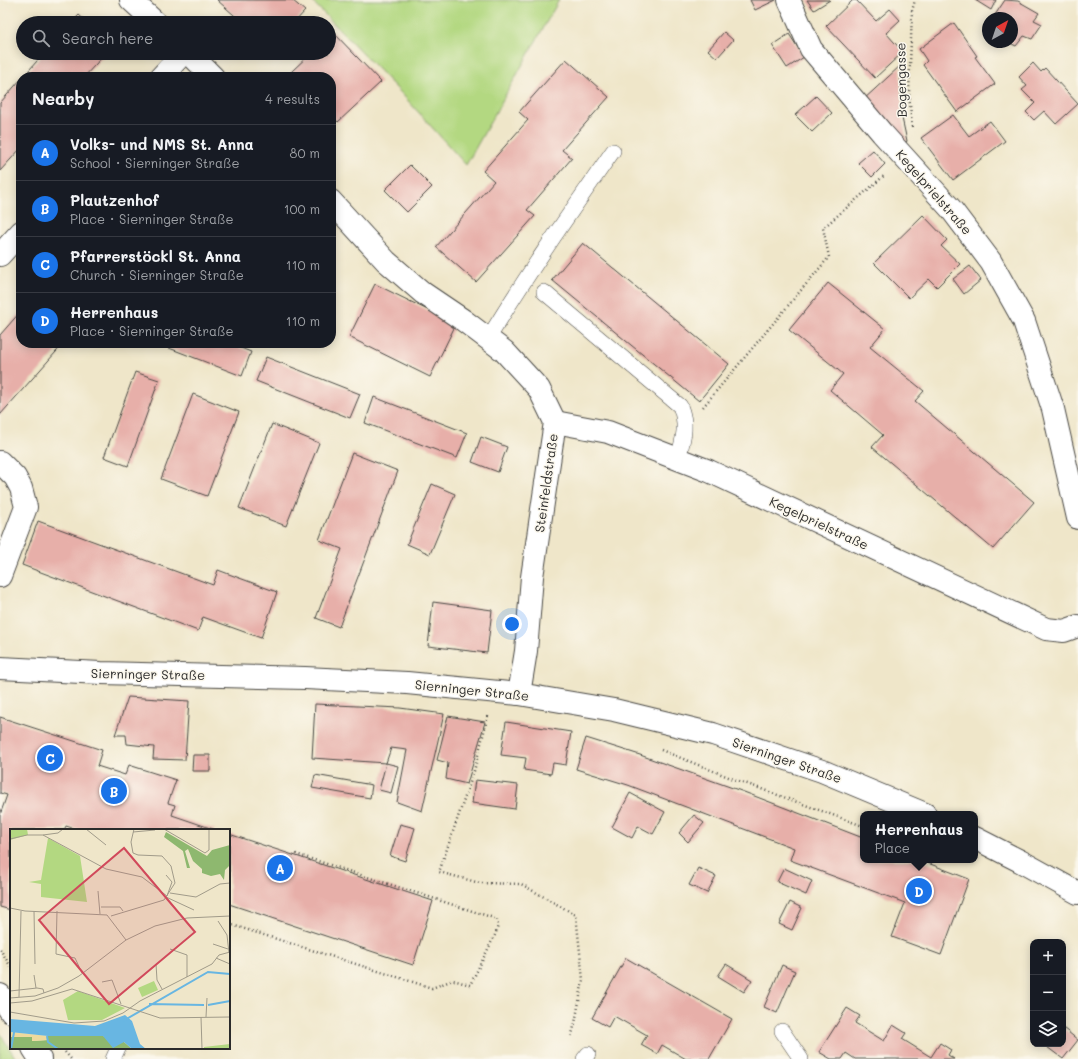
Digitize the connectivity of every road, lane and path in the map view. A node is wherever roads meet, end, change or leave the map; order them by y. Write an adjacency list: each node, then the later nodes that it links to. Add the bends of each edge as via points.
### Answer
1 (131, 0): 4 (street)
2 (789, 0): 10 (street, Kegelprielstraße, via 811,49)
3 (915, 0): 10 (path, Bogengasse, via 909,94 913,136 911,148)
4 (148, 16)
5 (177, 60): 7 (street)
6 (196, 60): 8 (street)
7 (166, 72)
8 (208, 72)
9 (613, 151): 16 (lane, via 536,262)
10 (904, 158): 21 (street, Kegelprielstraße, via 952,209 991,262 1024,321 1053,409)
11 (879, 180): 17 (path, via 823,228 829,257)
12 (336, 206): 16 (street, Steinfeldstraße, via 386,261 423,293)
13 (16, 237): 14 (street)
14 (0, 255)
15 (544, 292): 19 (lane, via 680,406 685,429)
16 (488, 338): 18 (street, Steinfeldstraße, via 504,351 539,389)
17 (706, 404)
18 (555, 422): 19 (street, Kegelprielstraße, via 608,432); 25 (street, Steinfeldstraße, via 532,577 526,651)
19 (678, 459): 23 (street, Kegelprielstraße, via 1046,629 1064,631)
20 (0, 462): 22 (street, via 15,477 26,507)
21 (1078, 518)
22 (0, 576)
23 (1078, 626)
24 (0, 668): 25 (street, Sierninger Straße, via 399,682)
25 (519, 694): 28 (street, Sierninger Straße, via 614,710 713,734 822,771)
26 (482, 713): 39 (path, via 489,714 474,771 439,872 480,883 521,884 576,915 583,980)
27 (656, 748): 29 (path)
28 (918, 811)
29 (860, 825)
30 (978, 840): 32 (street)
31 (296, 854): 33 (path, via 497,919 496,933 470,985 453,980 432,988)
32 (1078, 893)
33 (230, 924)
34 (0, 949): 35 (path)
35 (10, 965)
36 (0, 995): 37 (street)
37 (10, 1010)
38 (782, 1031): 44 (lane)
39 (569, 1045)
40 (34, 1049): 42 (street)
41 (118, 1049): 43 (lane)
42 (40, 1059)
43 (113, 1059)
44 (801, 1059)

